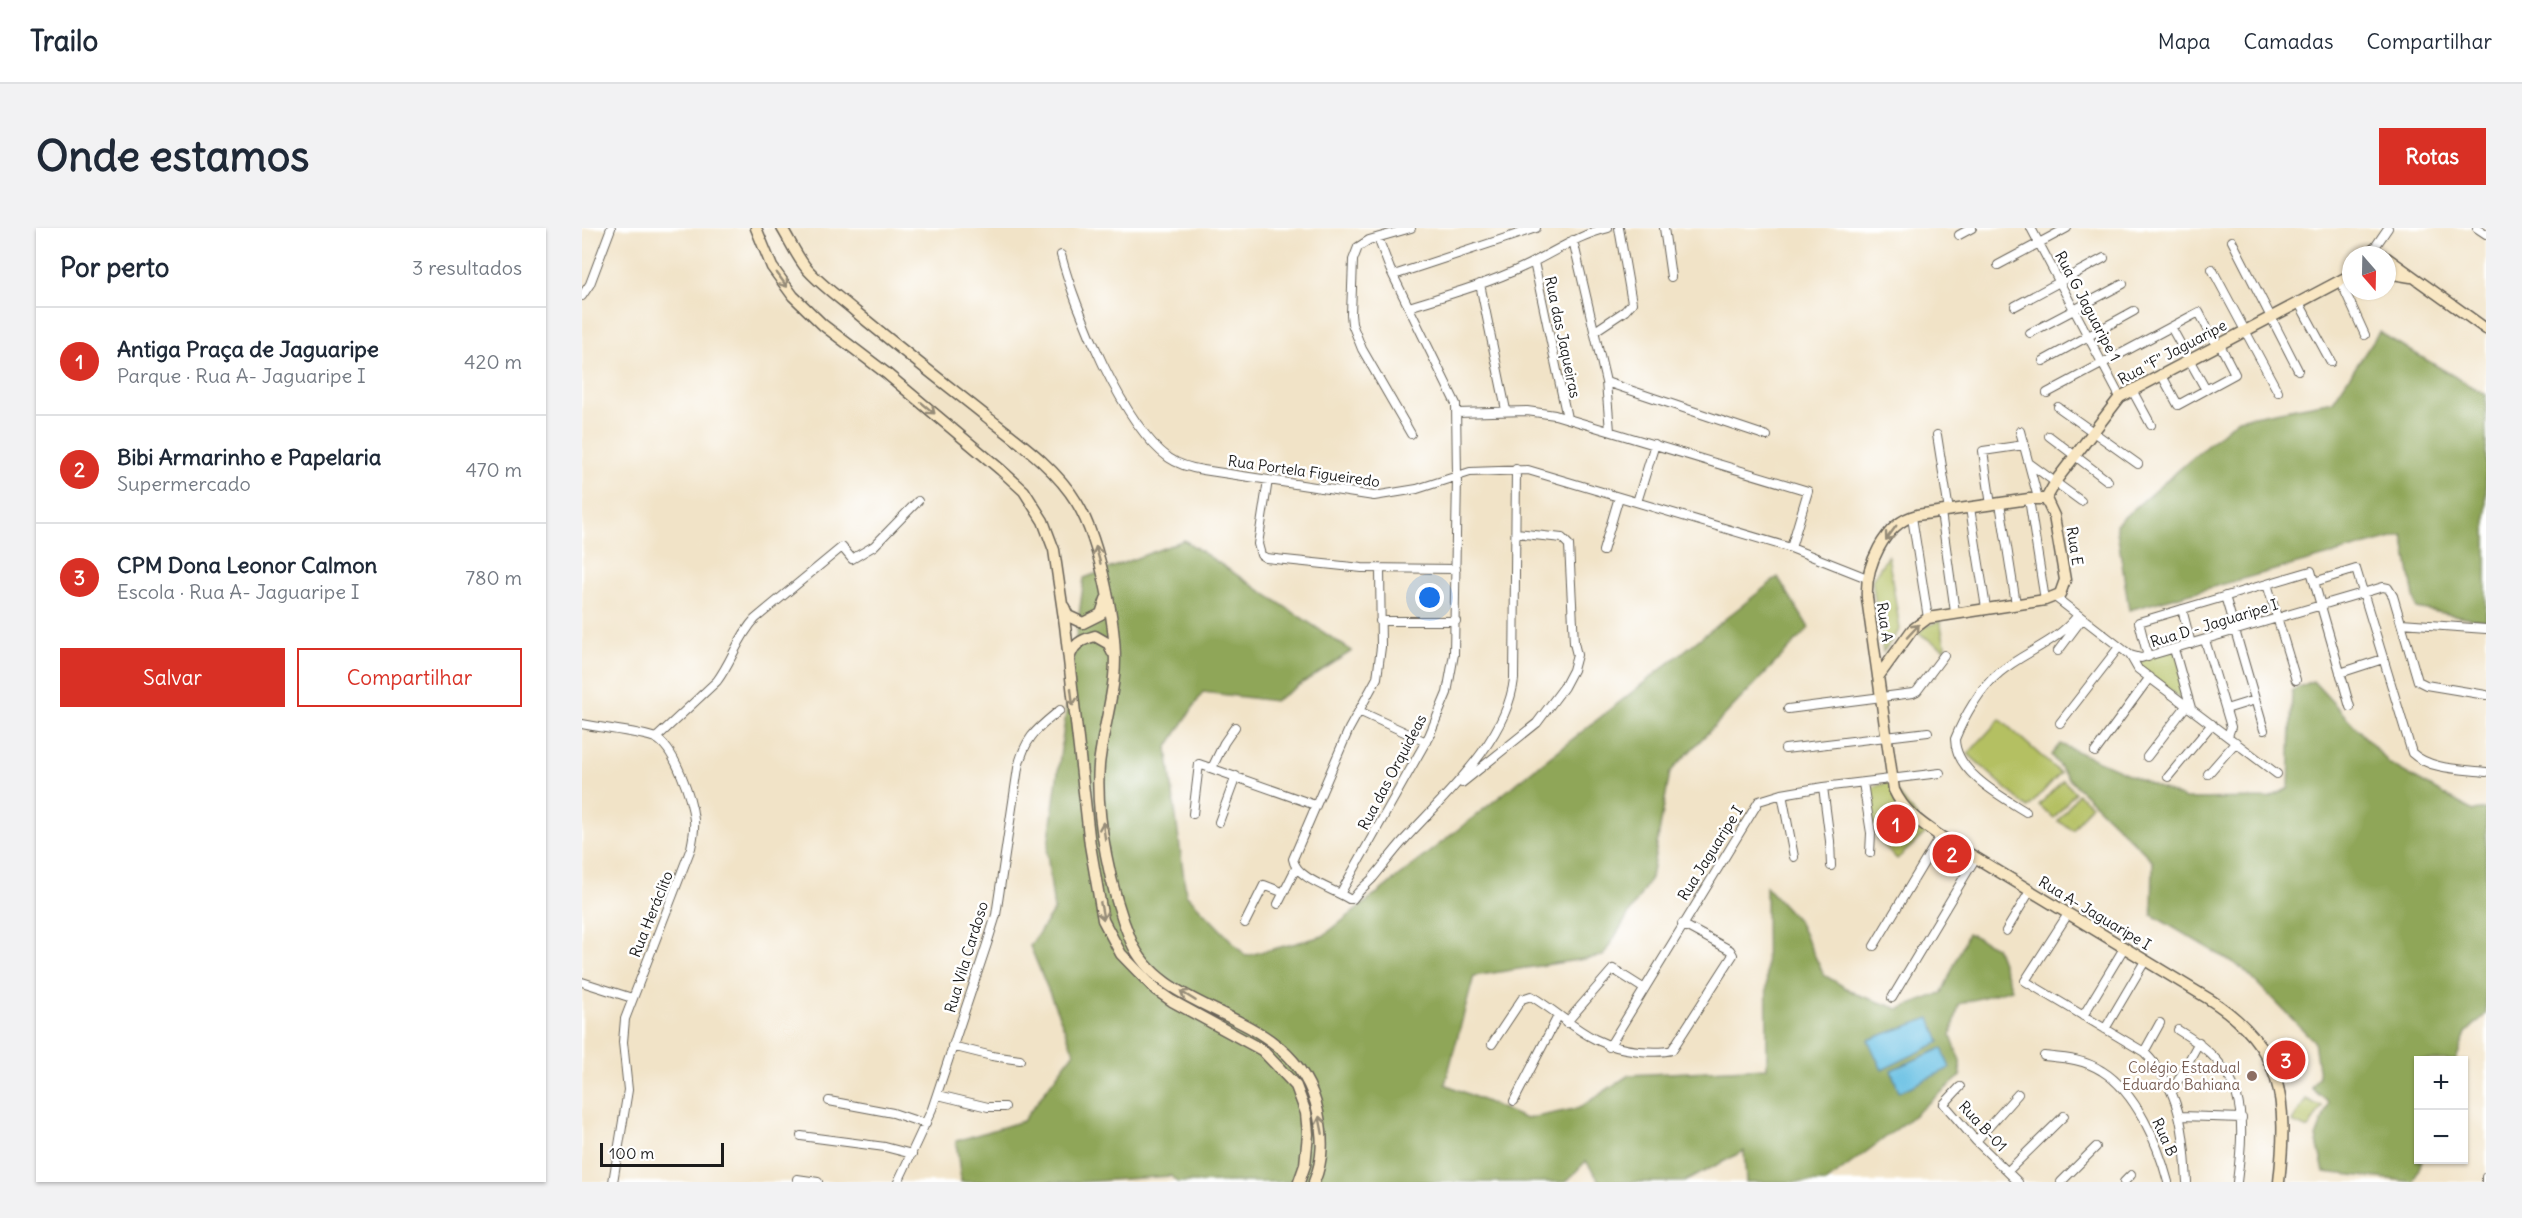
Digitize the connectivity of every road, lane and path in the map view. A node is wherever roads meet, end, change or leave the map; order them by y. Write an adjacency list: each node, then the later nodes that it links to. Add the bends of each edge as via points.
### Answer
1 (611, 228): 36 (street)
2 (756, 228): 106 (main road, one-way to 106, via 772,267 793,296 1024,491 1043,521 1054,550)
3 (782, 228): 102 (main road, one-way to 3, via 1091,532 1077,502 1056,475 899,349 806,268)
4 (1411, 228): 17 (street)
5 (1536, 228): 29 (street)
6 (1605, 228): 14 (street)
7 (1619, 228): 46 (street, via 1632,303)
8 (1664, 228): 30 (street)
9 (1972, 228): 16 (street)
10 (2031, 228): 20 (street, Rua G Jaguaripe 1)
11 (2067, 228): 20 (street)
12 (2388, 228): 21 (street)
13 (2477, 228): 15 (street)
14 (1590, 230): 18 (street)
15 (2486, 234)
16 (1959, 235)
17 (1378, 238): 29 (street); 71 (street, via 1362,243 1355,252 1352,324 1362,349)
18 (1574, 240): 24 (street); 46 (street)
19 (2232, 241): 42 (street)
20 (2039, 243): 25 (street); 33 (street, Rua G Jaguaripe 1)
21 (2384, 246)
22 (1061, 255): 82 (street, Rua Portela Figueiredo, via 1092,340 1125,403 1157,447 1189,468)
23 (2104, 258): 33 (street)
24 (1534, 262): 34 (street); 66 (street, Rua das Jaqueiras)
25 (1998, 265)
26 (2396, 267): 31 (main road)
27 (2212, 269): 45 (street)
28 (2396, 274): 31 (main road)
29 (1394, 275): 39 (street)
30 (1671, 277)
31 (2412, 277): 44 (main road)
32 (2340, 280): 37 (main road, Rua "F" Jaguaripe); 48 (street)
33 (2060, 282): 38 (street); 40 (street, Rua G Jaguaripe 1)
34 (1480, 284): 39 (street); 64 (street)
35 (2123, 284): 40 (street)
36 (582, 296)
37 (2298, 301): 42 (main road, Rua "F" Jaguaripe); 53 (street)
38 (2015, 306)
39 (1409, 307): 65 (street)
40 (2074, 309): 47 (street); 49 (street, Rua G Jaguaripe 1)
41 (2134, 312): 49 (street)
42 (2270, 316): 45 (main road, Rua "F" Jaguaripe); 55 (street)
43 (2171, 327): 50 (street, via 2199,312); 51 (street); 54 (street)
44 (2486, 329)
45 (2245, 330): 50 (main road, Rua "F" Jaguaripe); 60 (street)
46 (1595, 331): 57 (street)
47 (2030, 333)
48 (2365, 335)
49 (2088, 336): 52 (street); 54 (street, Rua G Jaguaripe 1)
50 (2217, 344): 51 (main road, Rua "F" Jaguaripe); 59 (street, via 2235,374)
51 (2189, 360): 56 (main road, Rua "F" Jaguaripe); 59 (street)
52 (2043, 361)
53 (2331, 362)
54 (2103, 363): 61 (street); 62 (street, Rua G Jaguaripe 1)
55 (2298, 370)
56 (2162, 374): 58 (main road, Rua "F" Jaguaripe); 59 (street, via 2178,405)
57 (1606, 382): 68 (street); 73 (street)
58 (2132, 390): 62 (main road, Rua "F" Jaguaripe); 67 (street)
59 (2206, 390)
60 (2278, 392)
61 (2047, 393)
62 (2120, 397): 70 (main road, Rua "F" Jaguaripe)
63 (2058, 407): 70 (street)
64 (1506, 410): 65 (street); 66 (street, via 1541,411)
65 (1457, 412): 81 (street, Rua das Orquideas)
66 (1567, 418): 68 (street)
67 (2151, 425)
68 (1610, 431): 75 (street)
69 (2020, 431): 76 (street)
70 (2092, 432): 77 (main road, Rua "F" Jaguaripe); 79 (street)
71 (1411, 434)
72 (1937, 435): 92 (street)
73 (1767, 436)
74 (2049, 436): 77 (street)
75 (1655, 444): 89 (street); 95 (street, via 1808,491)
76 (2024, 445): 78 (street); 90 (street, via 1983,451)
77 (2074, 456): 83 (street); 84 (main road, Rua "F" Jaguaripe)
78 (2029, 463): 84 (street); 86 (street)
79 (2138, 464)
80 (1516, 469): 81 (street, Rua Portela Figueiredo, via 1470,472); 85 (street, Rua Portela Figueiredo); 94 (street)
81 (1457, 477): 82 (street, Rua Portela Figueiredo, via 1374,496); 98 (street, Rua das Orquideas)
82 (1268, 480): 97 (street, via 1258,544 1261,555)
83 (2108, 481)
84 (2056, 482): 86 (main road, Rua "F" Jaguaripe); 88 (street)
85 (1619, 497): 89 (street, Rua Portela Figueiredo); 96 (street)
86 (2038, 498): 90 (main road, Rua A); 105 (street); 105 (main road, Rua E, via 2054,516 2065,580 2062,591)
87 (918, 501): 152 (street, via 864,554 852,559 842,547 751,624 717,681)
88 (2081, 501)
89 (1637, 502): 95 (street, Rua Portela Figueiredo)
90 (1996, 504): 91 (main road, Rua A); 107 (street)
91 (1970, 508): 92 (main road, Rua A); 109 (street)
92 (1945, 512): 93 (main road, Rua A); 111 (street)
93 (1912, 517): 99 (main road, Rua A, one-way to 99, via 1890,532); 113 (street)
94 (1516, 533): 168 (street, via 1510,701 1490,738); 168 (street, via 1562,538 1569,545 1576,661 1564,687 1537,723)
95 (1791, 548): 99 (street, Rua Portela Figueiredo)
96 (1603, 551)
97 (1380, 569): 98 (street); 115 (street)
98 (1456, 569): 116 (street, Rua das Orquideas)
99 (1867, 578): 132 (main road, Rua A)
100 (2314, 582): 101 (street, via 2311,571); 103 (street, via 2356,569); 108 (street)
101 (2267, 584): 104 (street); 114 (street)
102 (1107, 592): 106 (main road, via 1101,614 1083,623 1068,616); 130 (main road)
103 (2363, 593): 108 (street, Rua D - Jaguaripe I); 117 (street, Rua D - Jaguaripe I, via 2388,588); 128 (street)
104 (2225, 596): 110 (street); 119 (street)
105 (2050, 598): 107 (main road); 112 (street, Rua D - Jaguaripe I)
106 (1061, 599): 129 (main road)
107 (2016, 604): 109 (main road)
108 (2320, 605): 114 (street, Rua D - Jaguaripe I); 131 (street)
109 (1986, 608): 111 (main road)
110 (2182, 609): 121 (street); 127 (street, via 2139,622)
111 (1955, 612): 113 (main road)
112 (2080, 617): 122 (street, Rua D - Jaguaripe I); 124 (street); 171 (street, via 2059,636 1998,673 1955,739 1960,759 1996,795)
113 (1928, 618): 132 (main road, Rua A, one-way to 113, via 1912,630)
114 (2277, 618): 119 (street, Rua D - Jaguaripe I); 134 (street)
115 (1380, 621): 116 (street); 143 (street, via 1380,666)
116 (1456, 621): 153 (street, Rua das Orquideas, via 1450,680)
117 (2401, 623): 118 (street); 135 (street, via 2421,683)
118 (2486, 629)
119 (2234, 631): 120 (street, Rua D - Jaguaripe I); 137 (street)
120 (2205, 640): 121 (street, Rua D - Jaguaripe I); 141 (street)
121 (2191, 644): 123 (street, Rua D - Jaguaripe I)
122 (2119, 647): 126 (street, Rua D - Jaguaripe I); 144 (street)
123 (2174, 649): 127 (street, Rua D - Jaguaripe I); 138 (street)
124 (2058, 651)
125 (1944, 655): 136 (street, via 1917,691)
126 (2130, 655): 127 (street, Rua D - Jaguaripe I); 133 (street, via 2138,669)
127 (2148, 657)
128 (2383, 659): 131 (street); 159 (street, via 2412,753 2433,764)
129 (1068, 664): 130 (main road, via 1079,641 1095,636 1109,644); 230 (main road, one-way to 230, via 1103,920 1121,954 1156,990 1262,1050 1296,1086 1306,1113 1308,1134)
130 (1115, 667): 231 (main road, one-way to 130, via 1323,1133 1310,1086 1298,1067 1264,1034 1200,1003 1151,969 1136,952 1118,909 1100,808 1099,766)
131 (2340, 673): 139 (street)
132 (1878, 678): 136 (main road, Rua A- Jaguaripe I)
133 (2150, 678): 138 (street); 156 (street)
134 (2296, 680)
135 (2486, 695)
136 (1880, 696): 140 (street); 151 (main road, Rua A- Jaguaripe I)
137 (2255, 700): 141 (street); 148 (street)
138 (2189, 707): 146 (street); 157 (street)
139 (2350, 707)
140 (1788, 709)
141 (2226, 709): 150 (street, via 2232,729)
142 (1060, 710): 203 (street, Rua Vila Cardoso, via 1030,736 1021,756 996,915)
143 (1359, 711): 153 (street); 170 (street)
144 (2060, 723)
145 (582, 724): 152 (street)
146 (2212, 724): 150 (street); 164 (street)
147 (1235, 727): 158 (street)
148 (2264, 730)
149 (1928, 732): 151 (street)
150 (2228, 736): 154 (street)
151 (1886, 737): 155 (street); 165 (main road, Rua A- Jaguaripe I)
152 (656, 738): 193 (street, Rua Heráclito, via 666,747 684,783 694,819 694,837)
153 (1426, 742): 182 (street, Rua das Orquideas)
154 (2236, 742): 161 (street); 162 (street)
155 (1785, 749)
156 (2095, 752)
157 (2147, 757)
158 (1212, 768): 163 (street); 172 (street, via 1199,764)
159 (2486, 772)
160 (1940, 773): 165 (street, Rua Jaguaripe I)
161 (2208, 774)
162 (2277, 774)
163 (1236, 776): 170 (street); 173 (street)
164 (2168, 777)
165 (1892, 779): 166 (street, Rua Jaguaripe I); 174 (main road, Rua A- Jaguaripe I, via 1903,806)
166 (1863, 783): 167 (street, Rua Jaguaripe I); 175 (street)
167 (1823, 787): 169 (street, Rua Jaguaripe I); 178 (street)
168 (1451, 793): 182 (street, via 1353,899)
169 (1782, 794): 176 (street); 186 (street, Rua Jaguaripe I, via 1759,801)
170 (1315, 805): 179 (street, via 1293,859)
171 (2026, 812)
172 (1193, 814)
173 (1219, 822)
174 (1940, 836): 177 (main road, Rua A- Jaguaripe I); 188 (street)
175 (1870, 853)
176 (1794, 858)
177 (1975, 859): 180 (main road, Rua A- Jaguaripe I); 194 (street)
178 (1831, 866)
179 (1296, 868): 181 (street); 182 (street)
180 (2030, 891): 184 (main road, Rua A- Jaguaripe I); 187 (street)
181 (1282, 892): 183 (street); 185 (street, via 1264,885)
182 (1340, 894)
183 (1278, 903)
184 (2068, 914): 189 (main road, Rua A- Jaguaripe I); 195 (street, via 2025,981)
185 (1245, 923)
186 (1682, 924): 192 (street, Rua Jaguaripe I); 204 (street, via 1730,950 1731,960 1672,1050)
187 (2006, 931)
188 (1874, 946)
189 (2124, 948): 190 (main road, Rua A- Jaguaripe I); 195 (street)
190 (2145, 961): 199 (street); 238 (main road, Rua A- Jaguaripe I, via 2222,1007 2246,1028 2265,1055 2284,1111)
191 (582, 982): 193 (street)
192 (1643, 988): 197 (street, via 1613,969); 204 (street, Rua Jaguaripe I)
193 (632, 998): 227 (street, Rua Heráclito, via 623,1031 628,1090)
194 (1892, 998)
195 (2083, 1016): 199 (street)
196 (1558, 1017): 197 (street); 202 (street, via 1527,996); 213 (street)
197 (1566, 1023): 204 (street)
198 (2160, 1023): 205 (street)
199 (2105, 1029): 205 (street)
200 (2178, 1030): 201 (street)
201 (2199, 1042): 209 (street); 217 (street, via 2228,1074)
202 (1492, 1044)
203 (952, 1046): 207 (street); 211 (street, Rua Vila Cardoso)
204 (1609, 1047)
205 (2144, 1052): 209 (street)
206 (2044, 1056): 235 (street, Rua B, via 2083,1061 2120,1086 2151,1133)
207 (1020, 1060)
208 (1960, 1088): 220 (street, Rua B-01, via 1944,1104)
209 (2172, 1092): 216 (street)
210 (2018, 1094): 220 (street)
211 (938, 1095): 214 (street, via 969,1104); 218 (street, Rua Vila Cardoso)
212 (829, 1101): 218 (street, via 893,1113)
213 (1514, 1101)
214 (1005, 1107)
215 (2064, 1116): 223 (street)
216 (2181, 1116): 217 (street); 236 (street)
217 (2242, 1118): 237 (street)
218 (926, 1124): 222 (street, Rua Vila Cardoso)
219 (801, 1136): 222 (street)
220 (1976, 1141): 223 (street, Rua B-01)
221 (2096, 1147): 233 (street)
222 (912, 1154): 229 (street, Rua Vila Cardoso)
223 (2008, 1171): 232 (street, Rua B-01)
224 (2131, 1175): 234 (street)
225 (2486, 1177): 239 (street)
226 (797, 1179): 228 (street)
227 (613, 1182)
228 (818, 1182)
229 (898, 1182)
230 (1299, 1182)
231 (1314, 1182)
232 (2018, 1182)
233 (2061, 1182)
234 (2124, 1182)
235 (2168, 1182)
236 (2187, 1182)
237 (2237, 1182)
238 (2279, 1182)
239 (2486, 1182)

